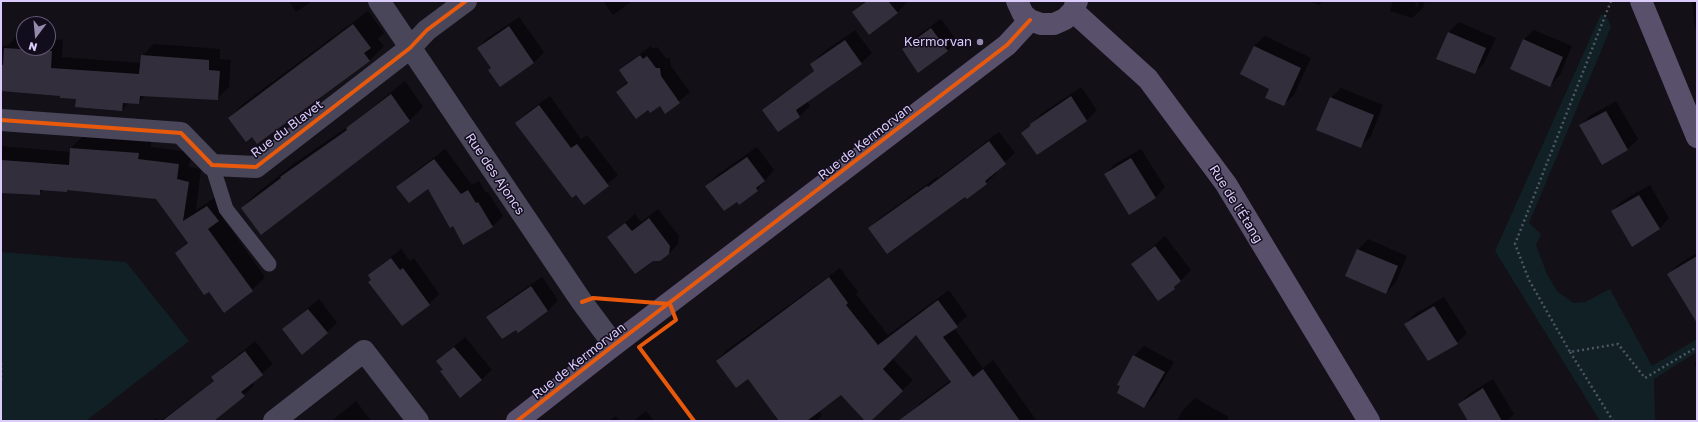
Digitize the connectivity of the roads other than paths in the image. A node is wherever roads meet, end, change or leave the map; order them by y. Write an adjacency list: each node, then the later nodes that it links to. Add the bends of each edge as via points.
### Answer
1 (379, 1): 7 (street, Rue des Ajoncs)
2 (466, 1): 7 (street, Rue du Blavet, via 427,30)
3 (1017, 1): 6 (street, via 1023,14)
4 (1641, 1): 9 (street)
5 (1075, 6): 6 (street, via 1065,20 1054,24 1041,24); 16 (street, Rue de l'Étang, via 1148,79 1226,184)
6 (1030, 20): 12 (street, Rue de Kermorvan, via 1007,45)
7 (410, 48): 10 (street, Rue du Blavet, via 256,167); 12 (street, Rue des Ajoncs, via 582,302)
8 (1, 120): 10 (street, via 182,133)
9 (1697, 137)
10 (212, 165): 11 (lane, via 226,209)
11 (269, 264)
12 (614, 345): 15 (street, Rue de Kermorvan)
13 (274, 421): 14 (street, via 364,351)
14 (418, 421)
15 (518, 421)
16 (1369, 421)

